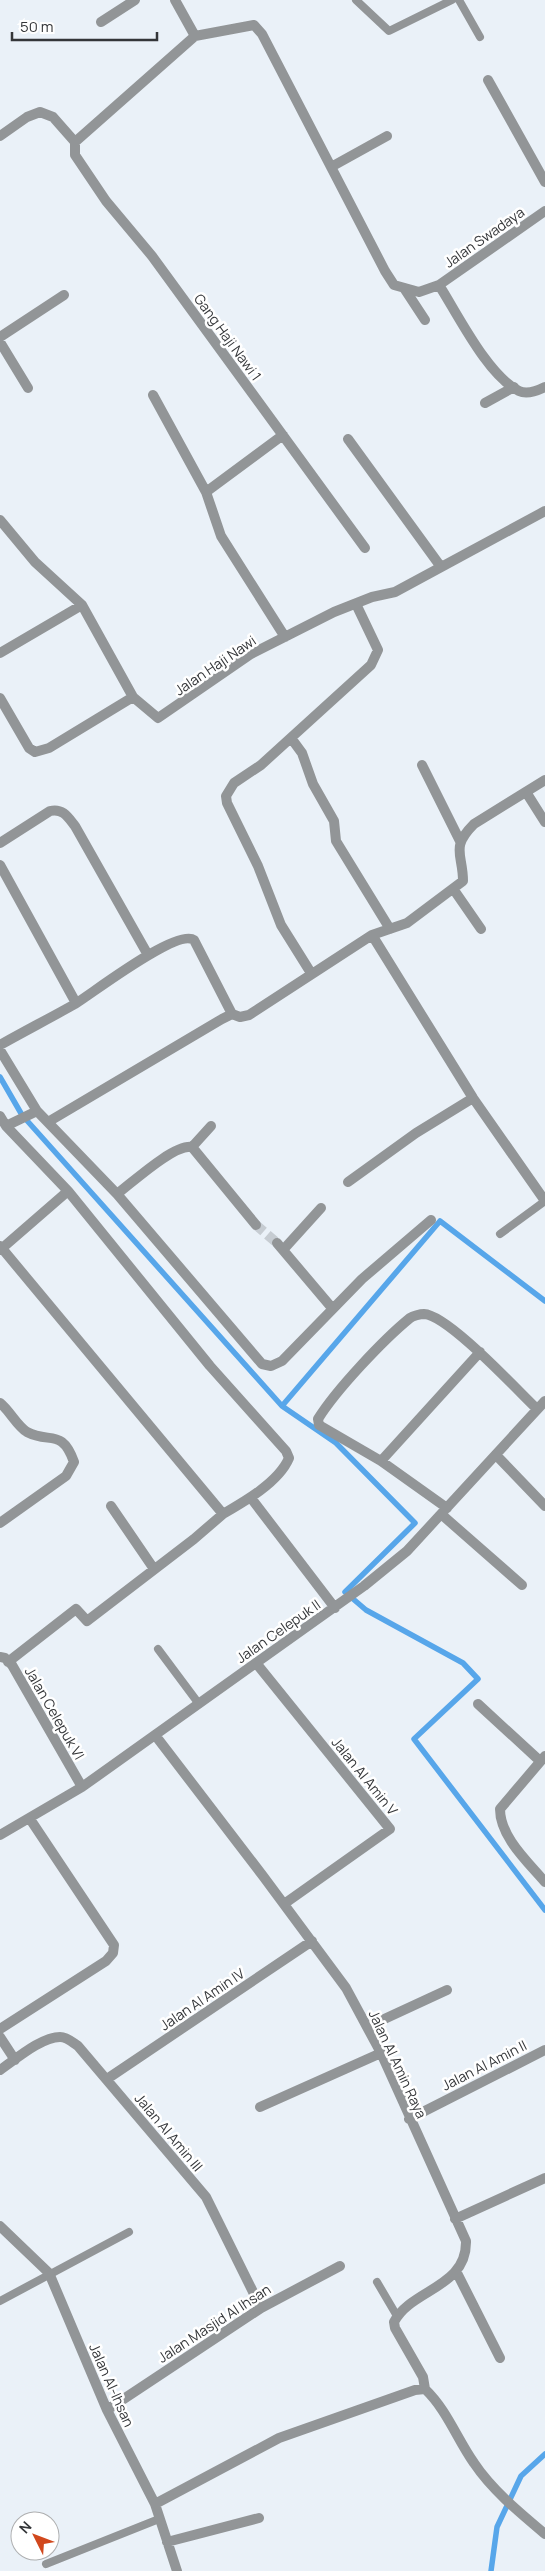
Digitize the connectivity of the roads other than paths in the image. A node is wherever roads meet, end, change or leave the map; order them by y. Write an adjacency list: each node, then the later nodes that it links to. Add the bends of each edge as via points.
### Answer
1 (135, 0): 6 (street)
2 (175, 0): 7 (street)
3 (356, 0): 4 (lane, via 390,32)
4 (452, 0)
5 (459, 0): 8 (lane)
6 (102, 22)
7 (195, 36): 12 (street); 13 (street, via 254,25 262,34)
8 (480, 37)
9 (488, 80): 14 (street)
10 (0, 136): 12 (street, via 40,112 53,117)
11 (387, 136): 13 (street)
12 (75, 142): 27 (street, Gang Haji Nawi 1, via 75,154 106,201 152,256)
13 (331, 167): 17 (street, via 385,271 394,285)
14 (545, 182)
15 (545, 211): 16 (street, Jalan Swadaya)
16 (439, 285): 17 (street, via 419,292); 22 (street, via 493,370)
17 (404, 288): 19 (street)
18 (64, 295): 20 (street)
19 (425, 320)
20 (0, 337)
21 (0, 342): 23 (street)
22 (514, 387): 24 (street, via 520,392); 26 (street)
23 (28, 388)
24 (545, 388)
25 (153, 395): 29 (street)
26 (485, 403)
27 (283, 435): 29 (street); 32 (street, Gang Haji Nawi 1)
28 (348, 439): 33 (street)
29 (206, 492): 36 (street, via 221,536)
30 (545, 510): 33 (street, Jalan Haji Nawi)
31 (0, 520): 35 (street, Jalan Haji Nawi, via 35,562)
32 (365, 548)
33 (441, 567): 34 (street, Jalan Haji Nawi, via 395,592)
34 (356, 604): 36 (street, Jalan Haji Nawi); 40 (street, via 378,650 376,657)
35 (82, 605): 37 (street); 38 (street, Jalan Haji Nawi)
36 (285, 637): 38 (street, Jalan Haji Nawi, via 251,654 158,718)
37 (0, 653)
38 (132, 697): 39 (street, via 48,748 35,752 29,748)
39 (0, 698)
40 (291, 738): 49 (street, via 302,752 313,784 334,821 336,840); 53 (street, via 261,765 234,783 226,796 281,925)
41 (422, 765): 45 (street)
42 (545, 780): 43 (street)
43 (526, 792): 44 (street); 45 (street, via 474,824)
44 (545, 822)
45 (460, 841): 48 (street, via 458,854 463,881)
46 (0, 843): 52 (street, via 50,811 64,812)
47 (0, 865): 54 (street)
48 (454, 890): 49 (street, via 407,923); 50 (street)
49 (390, 929): 51 (street)
50 (481, 929)
51 (372, 935): 53 (street); 58 (street)
52 (148, 955): 54 (street); 55 (street, via 185,938 194,940)
53 (311, 973): 55 (street, via 249,1015 240,1017)
54 (76, 1003): 56 (street)
55 (232, 1014): 61 (street)
56 (0, 1045)
57 (0, 1050): 59 (street)
58 (473, 1098): 65 (street); 68 (street)
59 (34, 1113): 61 (street); 62 (street)
60 (0, 1116): 62 (street)
61 (48, 1122): 67 (street)
62 (8, 1125): 66 (street)
63 (211, 1126): 64 (street)
64 (192, 1147): 67 (street, via 186,1146 174,1152); 71 (street)
65 (348, 1182)
66 (68, 1191): 73 (street); 81 (street, via 210,1366 286,1451 289,1458 285,1466)
67 (117, 1194): 74 (street, via 262,1364 271,1366 282,1361)
68 (545, 1201): 72 (lane)
69 (321, 1208): 74 (street, via 280,1247)
70 (431, 1220): 74 (street)
71 (256, 1225)
72 (500, 1234)
73 (1, 1248): 85 (street)
74 (332, 1308)
75 (480, 1352): 78 (street); 80 (street); 80 (street, via 438,1318 425,1314 412,1317 325,1407 318,1419 319,1424)
76 (545, 1401): 78 (street, Jalan Celepuk II)
77 (0, 1403): 86 (street, via 25,1431 63,1443 69,1448 74,1462 66,1476)
78 (537, 1408): 79 (street, Jalan Celepuk II)
79 (496, 1455): 83 (street); 84 (street, Jalan Celepuk II)
80 (381, 1461): 84 (street)
81 (251, 1498): 85 (street); 89 (street)
82 (111, 1506): 87 (street)
83 (545, 1506)
84 (444, 1511): 88 (street); 89 (street, Jalan Celepuk II, via 407,1550)
85 (223, 1514): 87 (street)
86 (0, 1523)
87 (154, 1569): 91 (street, via 87,1621 76,1609)
88 (522, 1585)
89 (338, 1606): 92 (street, Jalan Celepuk II)
90 (158, 1649): 93 (lane)
91 (4, 1660): 97 (street, Jalan Celepuk VI)
92 (256, 1663): 93 (street, Jalan Celepuk II); 101 (street, Jalan Al Amin V, via 390,1829)
93 (199, 1704): 95 (street, Jalan Celepuk II)
94 (478, 1704): 96 (street)
95 (155, 1735): 97 (street, Jalan Celepuk II); 101 (street, Jalan Al Amin Raya)
96 (543, 1759): 100 (street, via 500,1809 500,1819 511,1839)
97 (82, 1788): 98 (street, Jalan Celepuk II)
98 (30, 1819): 99 (street, Jalan Celepuk II); 105 (street, via 114,1945 113,1953 106,1961)
99 (0, 1835)
100 (545, 1881)
101 (284, 1904): 102 (street, Jalan Al Amin Raya)
102 (312, 1941): 104 (street, Jalan Al Amin Raya, via 346,1988); 111 (street, Jalan Al Amin IV)
103 (447, 1990): 104 (street)
104 (367, 2027): 108 (street, Jalan Al Amin Raya)
105 (0, 2029)
106 (0, 2037): 109 (street)
107 (545, 2050): 113 (street, Jalan Al Amin II)
108 (381, 2053): 112 (street); 113 (street, Jalan Al Amin Raya)
109 (14, 2060): 110 (street, Jalan Al Amin III); 111 (street, Jalan Al Amin III, via 35,2046 59,2037 69,2039)
110 (0, 2070)
111 (107, 2080): 123 (street, Jalan Al Amin III, via 206,2197)
112 (260, 2107)
113 (409, 2119): 115 (street, Jalan Al Amin Raya)
114 (545, 2178): 115 (street)
115 (455, 2219): 119 (street, Jalan Al Amin Raya, via 466,2241 466,2253)
116 (0, 2226): 120 (street, Jalan Al-Ihsan)
117 (129, 2232): 120 (lane)
118 (340, 2266): 123 (street, Jalan Masjid Al Ihsan)
119 (456, 2271): 124 (street, Jalan Al Amin Raya); 125 (street)
120 (49, 2273): 122 (lane); 127 (street, Jalan Al-Ihsan)
121 (378, 2282): 124 (lane)
122 (0, 2302)
123 (261, 2308): 127 (street, Jalan Masjid Al Ihsan)
124 (397, 2316): 126 (street, via 395,2328)
125 (500, 2358)
126 (426, 2389): 128 (street, via 415,2390 279,2438); 131 (street, via 436,2399 474,2464)
127 (107, 2410): 128 (street, Jalan Al-Ihsan)
128 (155, 2504): 130 (street, Jalan Al-Ihsan)
129 (259, 2518): 132 (street)
130 (159, 2519): 132 (street, Jalan Al-Ihsan); 133 (lane)
131 (545, 2534)
132 (167, 2542): 134 (street, Jalan Al-Ihsan)
133 (46, 2564)
134 (177, 2571)

